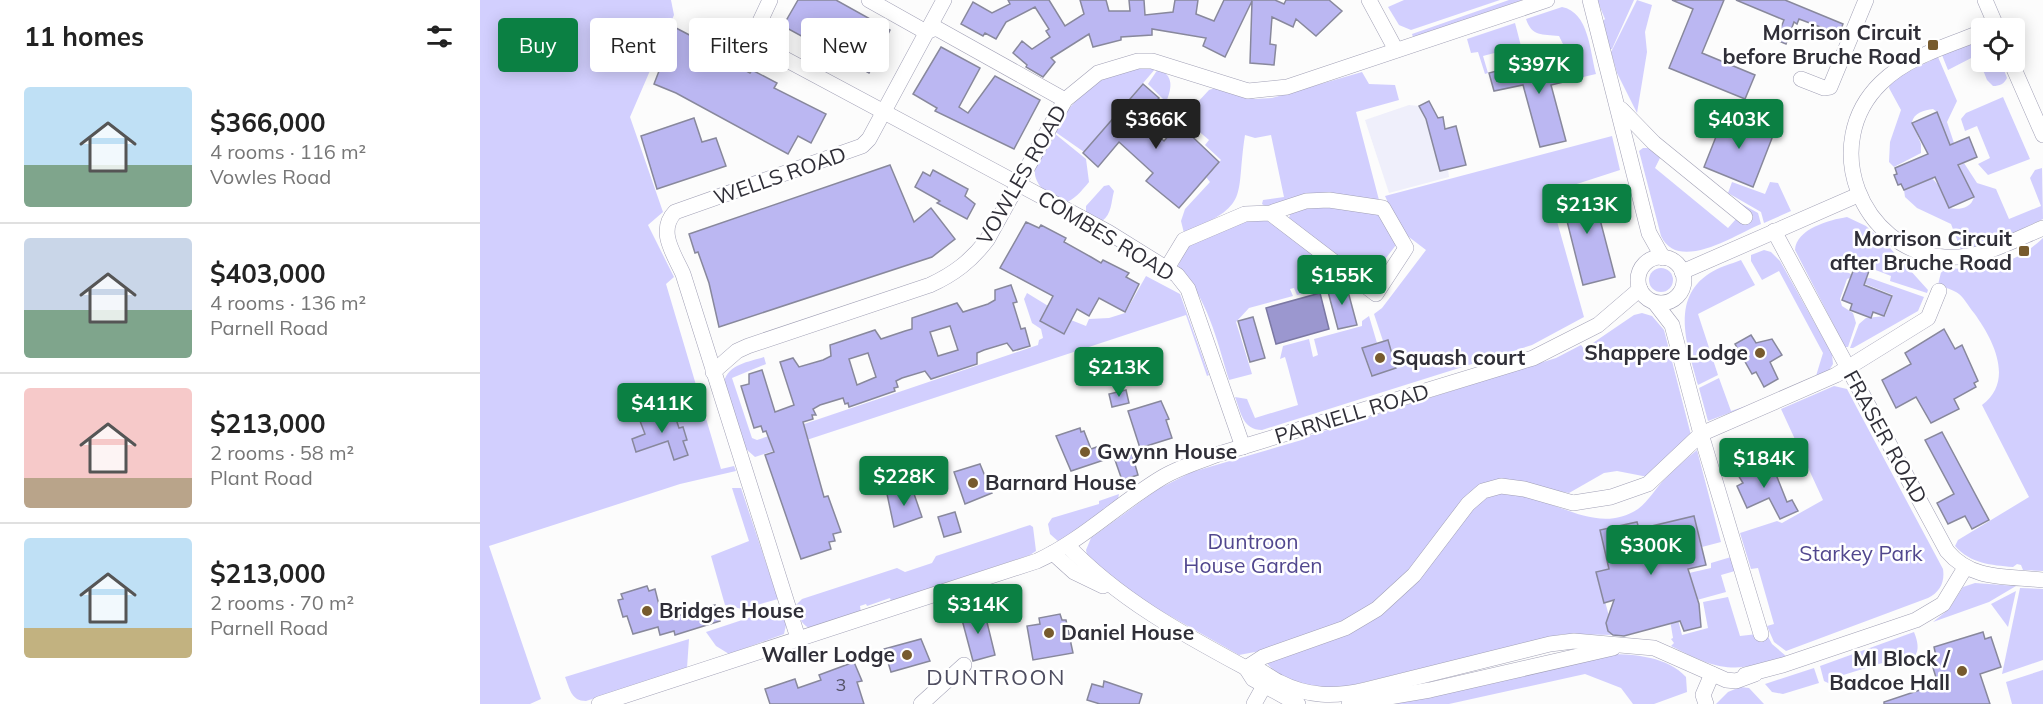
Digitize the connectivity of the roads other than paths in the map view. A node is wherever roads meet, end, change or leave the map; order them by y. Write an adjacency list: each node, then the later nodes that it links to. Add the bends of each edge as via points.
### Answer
1 (770, 0): 18 (street, COMBES ROAD, via 756,30 760,42)
2 (869, 0): 10 (street)
3 (944, 0): 10 (street, WELLS ROAD)
4 (1369, 0): 12 (street)
5 (1546, 0): 12 (street, VOWLES ROAD)
6 (1590, 0): 16 (street)
7 (1866, 0): 14 (street, via 1830,87)
8 (1985, 0): 9 (street)
9 (1991, 18)
10 (926, 32): 15 (street, via 936,28); 18 (street, WELLS ROAD)
11 (1971, 37): 21 (street, via 1902,66 1872,92 1852,137 1852,171)
12 (1396, 50): 15 (street, VOWLES ROAD, via 1287,87 1248,92 1166,64 1138,61 1098,73)
13 (2018, 72): 17 (street)
14 (1801, 79)
15 (1065, 100): 20 (street, VOWLES ROAD)
16 (1618, 106): 23 (street, via 1654,143); 26 (street)
17 (2037, 107): 19 (street)
18 (884, 112): 20 (street, COMBES ROAD); 37 (street, WELLS ROAD, via 869,139 854,150 675,212 669,218 665,234)
19 (2042, 131)
20 (1018, 185): 28 (street, COMBES ROAD); 37 (street, VOWLES ROAD, via 977,254 954,273 930,285 736,351)
21 (1858, 195): 24 (street, via 1873,219 1892,237 1936,256 1961,258 1982,254); 25 (street)
22 (1270, 213): 22 (street, via 1376,294 1406,248 1383,208 1329,200 1306,201); 28 (street, via 1245,214 1184,240)
23 (1745, 217)
24 (2043, 228)
25 (1774, 231): 29 (street); 36 (street, FRASER ROAD)
26 (1649, 232): 27 (street); 30 (street)
27 (1663, 258): 29 (street); 30 (street, via 1647,262)
28 (1167, 268): 39 (street, COMBES ROAD, via 1188,289)
29 (1682, 272): 33 (street, via 1684,280)
30 (1639, 273): 31 (street)
31 (1640, 289): 34 (street); 39 (street, PARNELL ROAD, via 1598,325 1533,358)
32 (1939, 291): 36 (street, via 1928,318)
33 (1679, 295): 34 (street); 35 (street)
34 (1655, 303): 35 (street)
35 (1672, 325): 38 (street)
36 (1847, 367): 38 (street); 41 (street, FRASER ROAD, via 1947,551)
37 (713, 372): 44 (street)
38 (1701, 434): 43 (street); 47 (street, via 1648,484 1611,497 1574,503 1501,486 1483,491 1468,504 1414,575 1372,613 1322,638 1263,657)
39 (1243, 447): 40 (street, PARNELL ROAD, via 1166,476)
40 (1060, 549): 44 (street, PARNELL ROAD, via 1005,572); 47 (street, via 1117,592)
41 (1965, 568): 42 (street, FRASER ROAD, via 1995,577); 48 (street, via 1943,604 1923,617 1736,681)
42 (2043, 579)
43 (1761, 634)
44 (798, 638): 50 (street, PARNELL ROAD)
45 (1628, 645): 48 (street, via 1665,652); 49 (street, via 1560,642 1334,696); 55 (street, via 1430,690)
46 (964, 665): 52 (street)
47 (1246, 668): 49 (street, via 1260,670)
48 (1712, 674): 56 (street, via 1703,695)
49 (1275, 692): 53 (street); 54 (street)
50 (617, 701): 51 (street, PARNELL ROAD)
51 (599, 704)
52 (921, 704)
53 (1254, 704)
54 (1298, 704)
55 (1349, 704)
56 (1706, 704)

